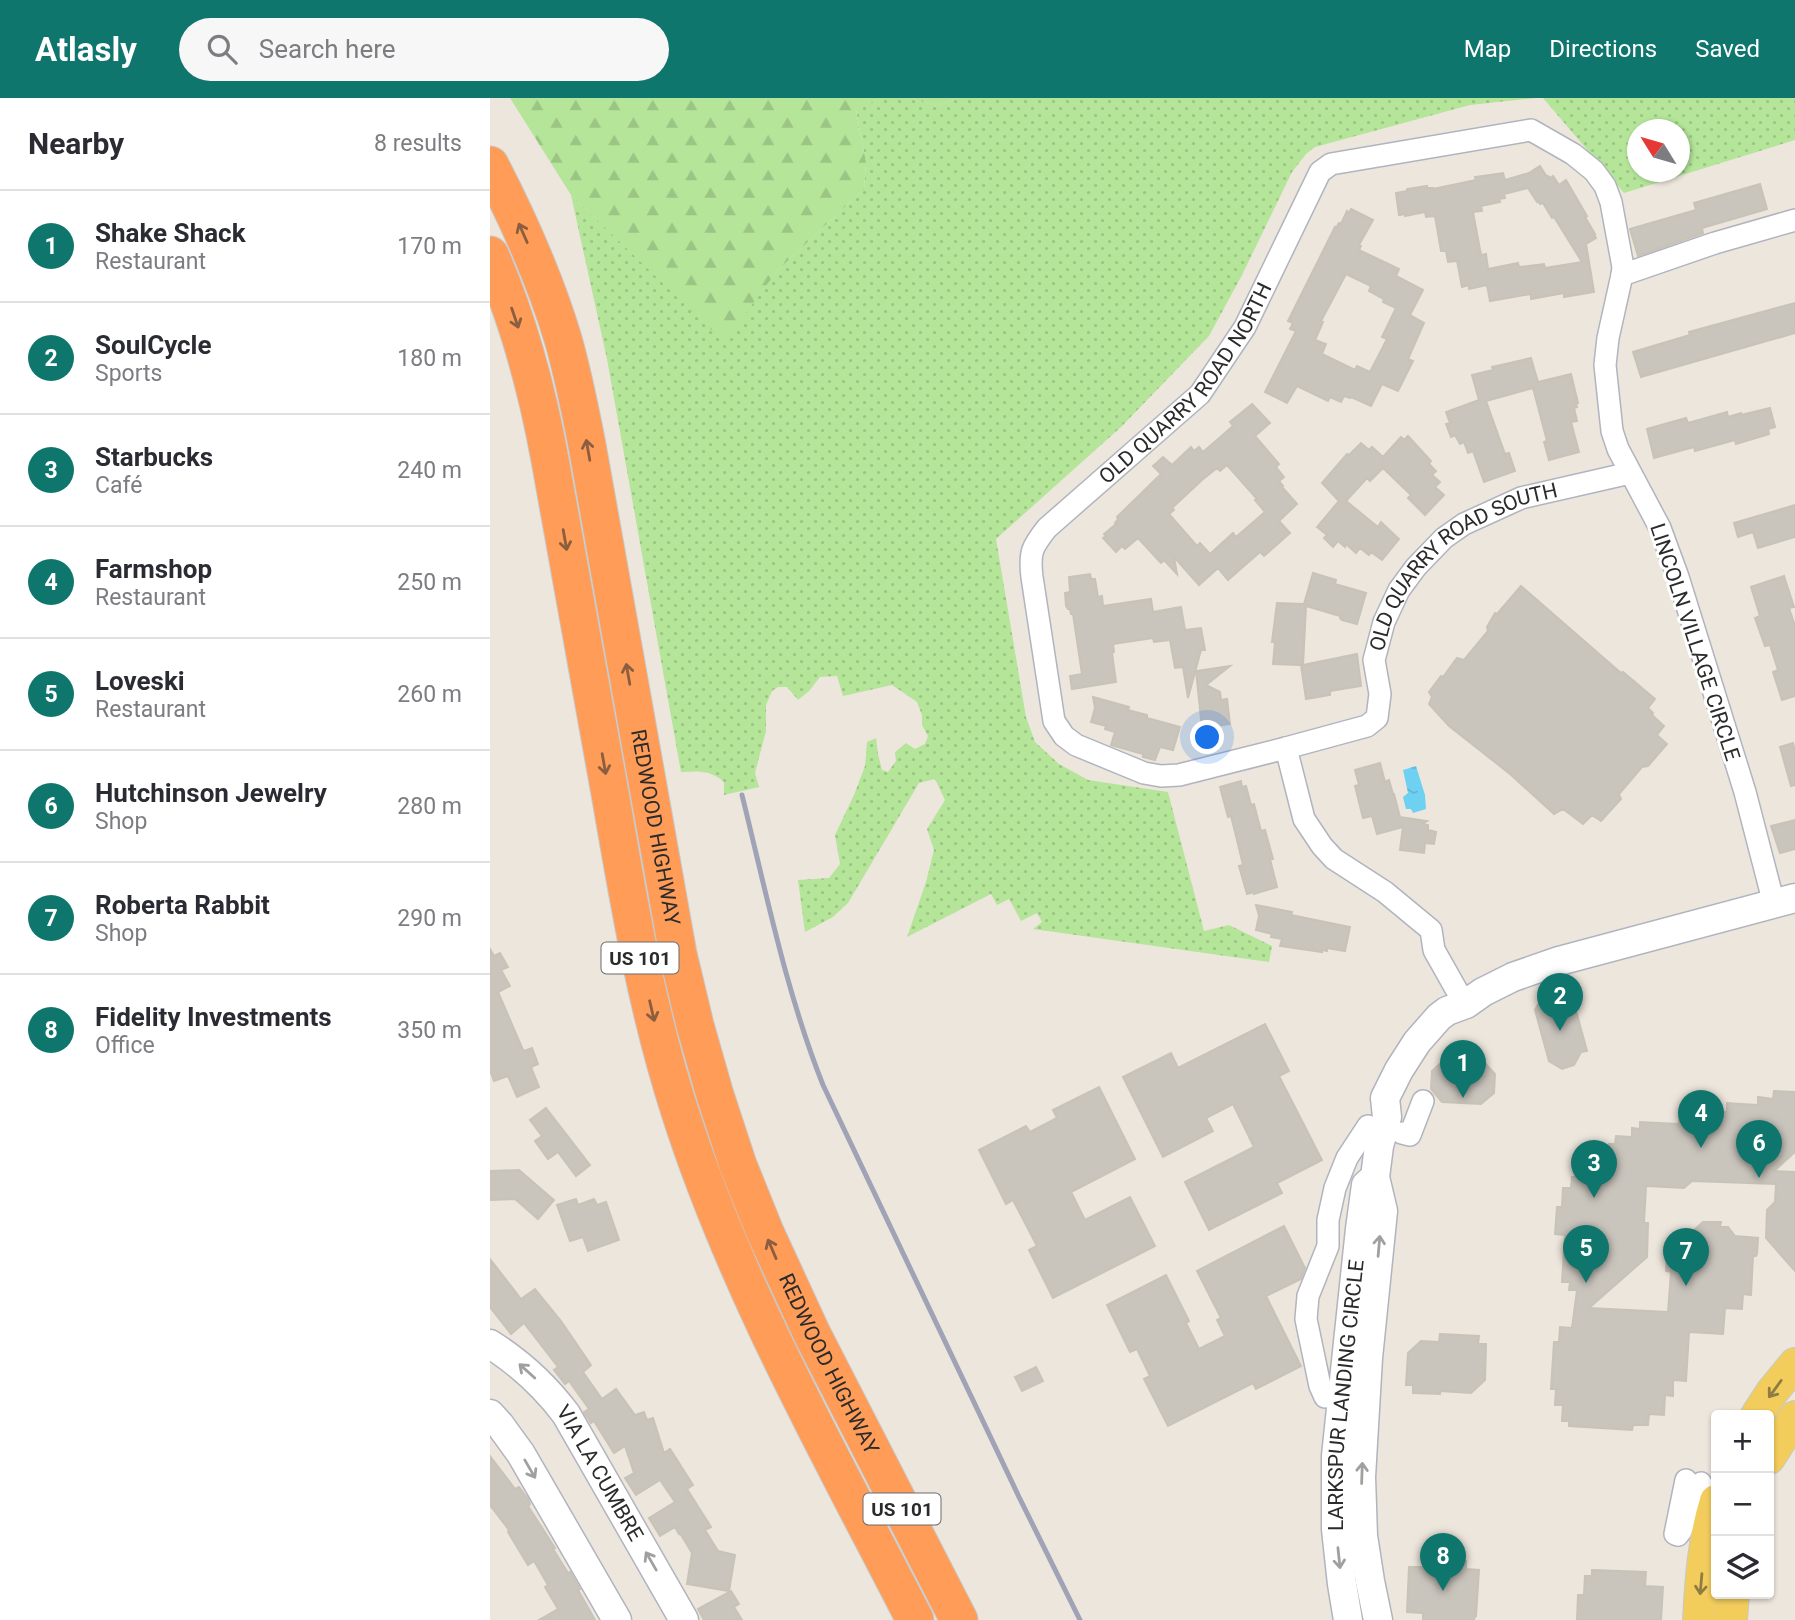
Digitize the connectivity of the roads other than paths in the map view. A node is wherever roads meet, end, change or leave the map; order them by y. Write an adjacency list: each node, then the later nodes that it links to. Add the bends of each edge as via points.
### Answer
1 (490, 165): 15 (highway, REDWOOD HIGHWAY / US 101, one-way to 1, via 765,1233 705,1061 678,954 572,373 537,265)
2 (1795, 220): 4 (street)
3 (490, 255): 25 (highway, REDWOOD HIGHWAY / US 101, one-way to 25, via 536,387 634,932 679,1110 750,1296)
4 (1622, 275): 5 (street, LINCOLN VILLAGE CIRCLE, via 1605,365 1612,431); 6 (street, OLD QUARRY ROAD NORTH, via 1605,186 1573,154 1531,130 1331,164 1320,172 1245,327 1200,394 1035,543 1030,558 1032,577 1054,721 1064,736 1076,745 1161,776)
5 (1630, 473): 6 (street, OLD QUARRY ROAD SOUTH, via 1521,498 1444,538 1399,590 1384,622 1374,660 1380,694 1377,718 1367,726); 7 (street, LINCOLN VILLAGE CIRCLE, via 1660,528 1678,577)
6 (1286, 748): 8 (street, via 1304,819 1322,846 1431,930 1434,950)
7 (1784, 901): 8 (main road, LARKSPUR LANDING CIRCLE, via 1542,966 1500,983)
8 (1466, 1004): 10 (main road, LARKSPUR LANDING CIRCLE)
9 (1423, 1101): 10 (street, via 1410,1135)
10 (1386, 1125): 11 (main road, LARKSPUR LANDING CIRCLE); 14 (street, via 1347,1158 1328,1220 1328,1246 1308,1296 1306,1320)
11 (1375, 1177): 21 (main road, LARKSPUR LANDING CIRCLE, one-way to 11, via 1361,1495 1382,1211); 22 (main road, LARKSPUR LANDING CIRCLE, one-way to 22, via 1366,1185 1360,1229 1335,1477 1336,1529)
12 (490, 1344): 24 (main road, VIA LA CUMBRE, one-way to 12, via 566,1414 535,1378)
13 (1795, 1364): 16 (main road, one-way to 16)
14 (1325, 1397)
15 (845, 1399): 26 (highway, REDWOOD HIGHWAY / US 101); 27 (highway)
16 (1760, 1410)
17 (490, 1414): 23 (main road, one-way to 23, via 521,1454)
18 (1795, 1416): 19 (main road)
19 (1774, 1450)
20 (1701, 1488): 28 (main road, one-way to 28, via 1709,1528)
21 (1377, 1617): 22 (main road)
22 (1348, 1618)
23 (617, 1620)
24 (684, 1620)
25 (915, 1620)
26 (959, 1620)
27 (976, 1620)
28 (1699, 1620)

